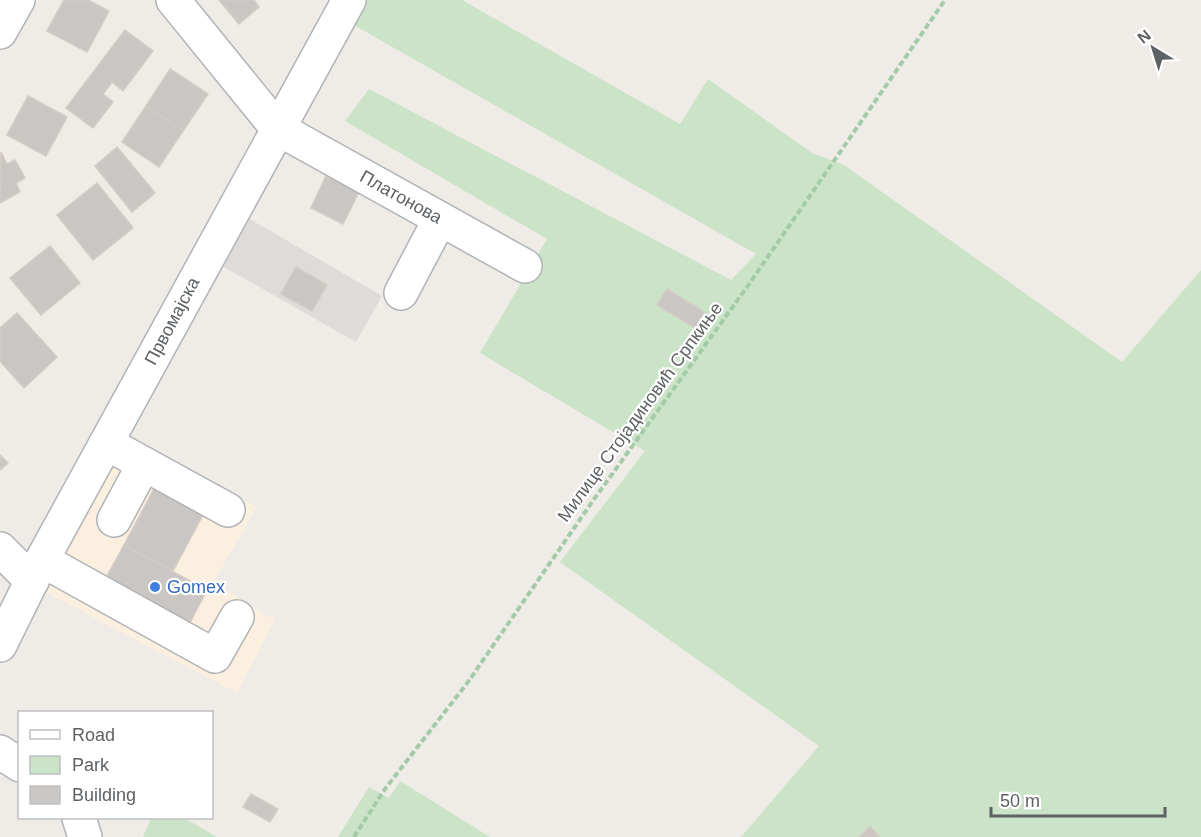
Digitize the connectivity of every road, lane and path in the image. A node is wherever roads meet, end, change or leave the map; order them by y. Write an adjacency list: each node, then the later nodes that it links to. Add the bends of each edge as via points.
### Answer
1 (18, 0): 5 (street)
2 (172, 0): 6 (street)
3 (349, 0): 6 (street, Првомајска)
4 (945, 0): 22 (path, Милице Стојадиновић Српкиње, via 747,287)
5 (0, 32)
6 (277, 128): 7 (street, Платонова); 10 (street, Првомајска)
7 (440, 219): 8 (street, Платонова); 9 (street)
8 (525, 266)
9 (401, 293)
10 (106, 443): 11 (street); 15 (street, Првомајска)
11 (144, 464): 12 (street); 13 (street)
12 (228, 510)
13 (114, 520)
14 (0, 549): 15 (street)
15 (37, 570): 16 (street, via 214,656); 17 (street, Првомајска)
16 (237, 617)
17 (0, 645)
18 (0, 752): 19 (street)
19 (18, 764)
20 (79, 819): 21 (street)
21 (85, 837)
22 (354, 837)

